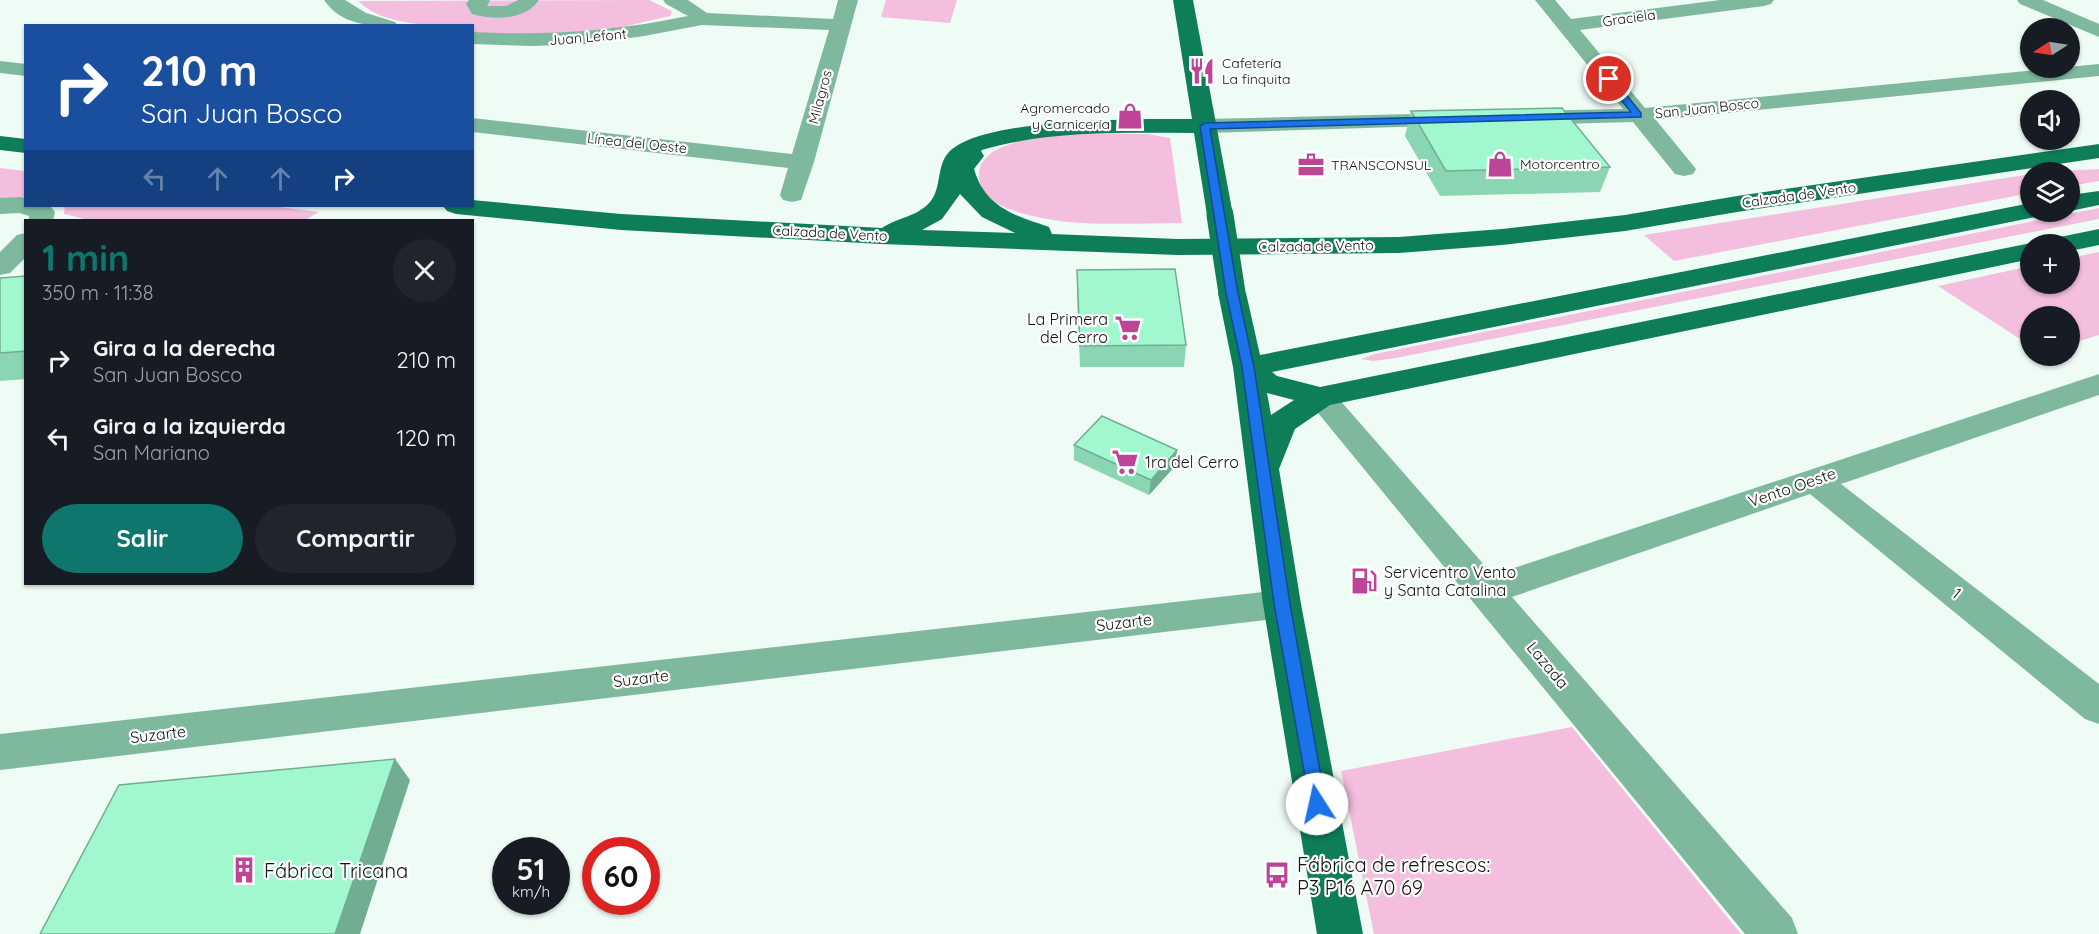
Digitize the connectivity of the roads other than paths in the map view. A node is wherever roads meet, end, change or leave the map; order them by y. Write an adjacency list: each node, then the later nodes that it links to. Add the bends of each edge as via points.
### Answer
1 (334, 0): 11 (street, via 344,10)
2 (529, 0): 9 (street, via 519,8)
3 (673, 0): 10 (street)
4 (848, 0): 12 (street, Milagros)
5 (1183, 0): 24 (main road)
6 (1545, 0): 13 (street)
7 (1764, 0): 13 (street, Graciela)
8 (2027, 0): 14 (street)
9 (486, 6): 15 (street)
10 (702, 19): 12 (street, Juan Lefont); 16 (street, Juan Lefont, via 595,38)
11 (380, 24)
12 (840, 25): 29 (street, Milagros)
13 (1565, 26): 20 (street)
14 (2099, 31)
15 (474, 36)
16 (474, 38)
17 (0, 67): 18 (street)
18 (24, 70)
19 (2099, 70): 20 (street, San Juan Bosco)
20 (1638, 115): 21 (street, San Juan Bosco); 30 (street)
21 (1509, 118)
22 (1473, 119): 24 (street)
23 (474, 125): 29 (street, Línea del Oeste)
24 (1205, 126): 25 (main road, via 1042,131); 47 (main road, bridge)
25 (1008, 137): 40 (main road, via 978,144 959,155 939,209 920,222); 44 (main road, via 966,162 962,169 964,184 971,196 1006,221 1038,233)
26 (0, 143): 27 (main road)
27 (24, 146)
28 (2099, 153): 44 (main road, Calzada de Vento, via 1625,223 1502,237 1399,245 1178,247)
29 (802, 162): 31 (street, Milagros)
30 (1684, 170)
31 (792, 195)
32 (2099, 198): 33 (main road)
33 (2080, 202)
34 (0, 206): 35 (street)
35 (24, 206)
36 (27, 207): 39 (street, via 42,212)
37 (466, 207): 40 (main road, Calzada de Vento, via 621,222)
38 (2020, 213): 47 (main road)
39 (41, 219)
40 (881, 236): 44 (main road, Calzada de Vento)
41 (2099, 237): 42 (main road)
42 (2080, 241)
43 (24, 242): 46 (street)
44 (1086, 243)
45 (2020, 253): 49 (main road)
46 (0, 267)
47 (1248, 367): 49 (main road, via 1266,383); 50 (main road)
48 (2092, 393): 51 (street, Vento Oeste)
49 (1320, 397): 50 (main road, via 1281,423); 52 (street, Lazada)
50 (1262, 471): 53 (main road)
51 (1814, 480): 52 (street, Vento Oeste); 54 (street, 1)
52 (1485, 592): 57 (street, Lazada)
53 (1282, 604): 55 (street, Suzarte); 56 (main road)
54 (2099, 707)
55 (0, 752)
56 (1340, 934)
57 (1775, 934)

